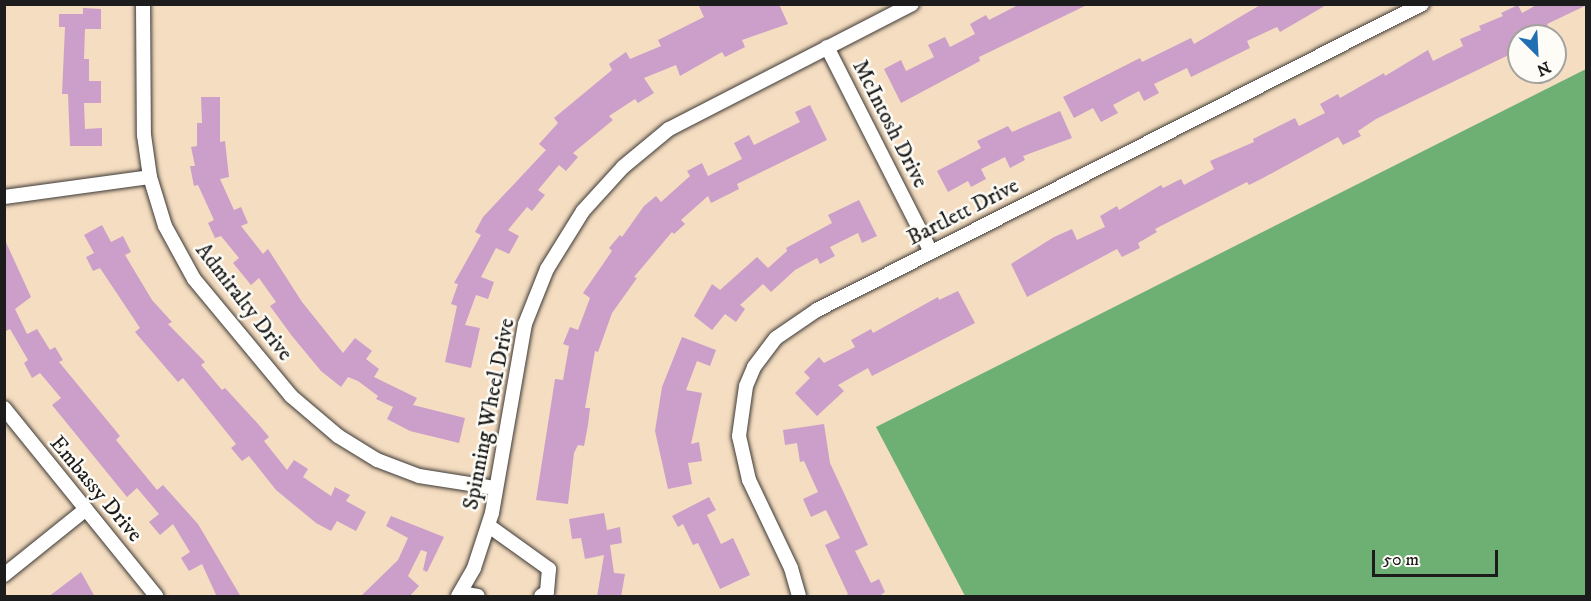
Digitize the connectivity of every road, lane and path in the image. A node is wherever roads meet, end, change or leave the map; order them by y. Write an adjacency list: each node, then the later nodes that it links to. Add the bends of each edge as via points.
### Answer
1 (143, 4): 5 (street, Admiralty Drive, via 144,135)
2 (912, 4): 4 (street, Spinning Wheel Drive)
3 (1422, 4): 7 (street, Bartlett Drive)
4 (827, 47): 7 (street, McIntosh Drive); 9 (street, Spinning Wheel Drive, via 669,129 623,167 583,211 547,269 525,324)
5 (150, 177): 6 (street); 9 (street, Admiralty Drive, via 165,226 194,279 313,417 357,449 398,469 449,483)
6 (4, 197)
7 (931, 252): 17 (street, Bartlett Drive, via 796,323 766,350 746,386 739,421 742,456 791,568)
8 (4, 408): 10 (street, Embassy Drive)
9 (496, 488): 11 (street, Spinning Wheel Drive)
10 (86, 509): 12 (street); 14 (street, Embassy Drive)
11 (489, 526): 13 (street, Spinning Wheel Drive); 16 (street, Spinning Wheel Drive, via 549,569 547,592)
12 (4, 575)
13 (459, 595): 15 (street, Spinning Wheel Drive)
14 (156, 597)
15 (478, 597)
16 (541, 597)
17 (799, 597)

